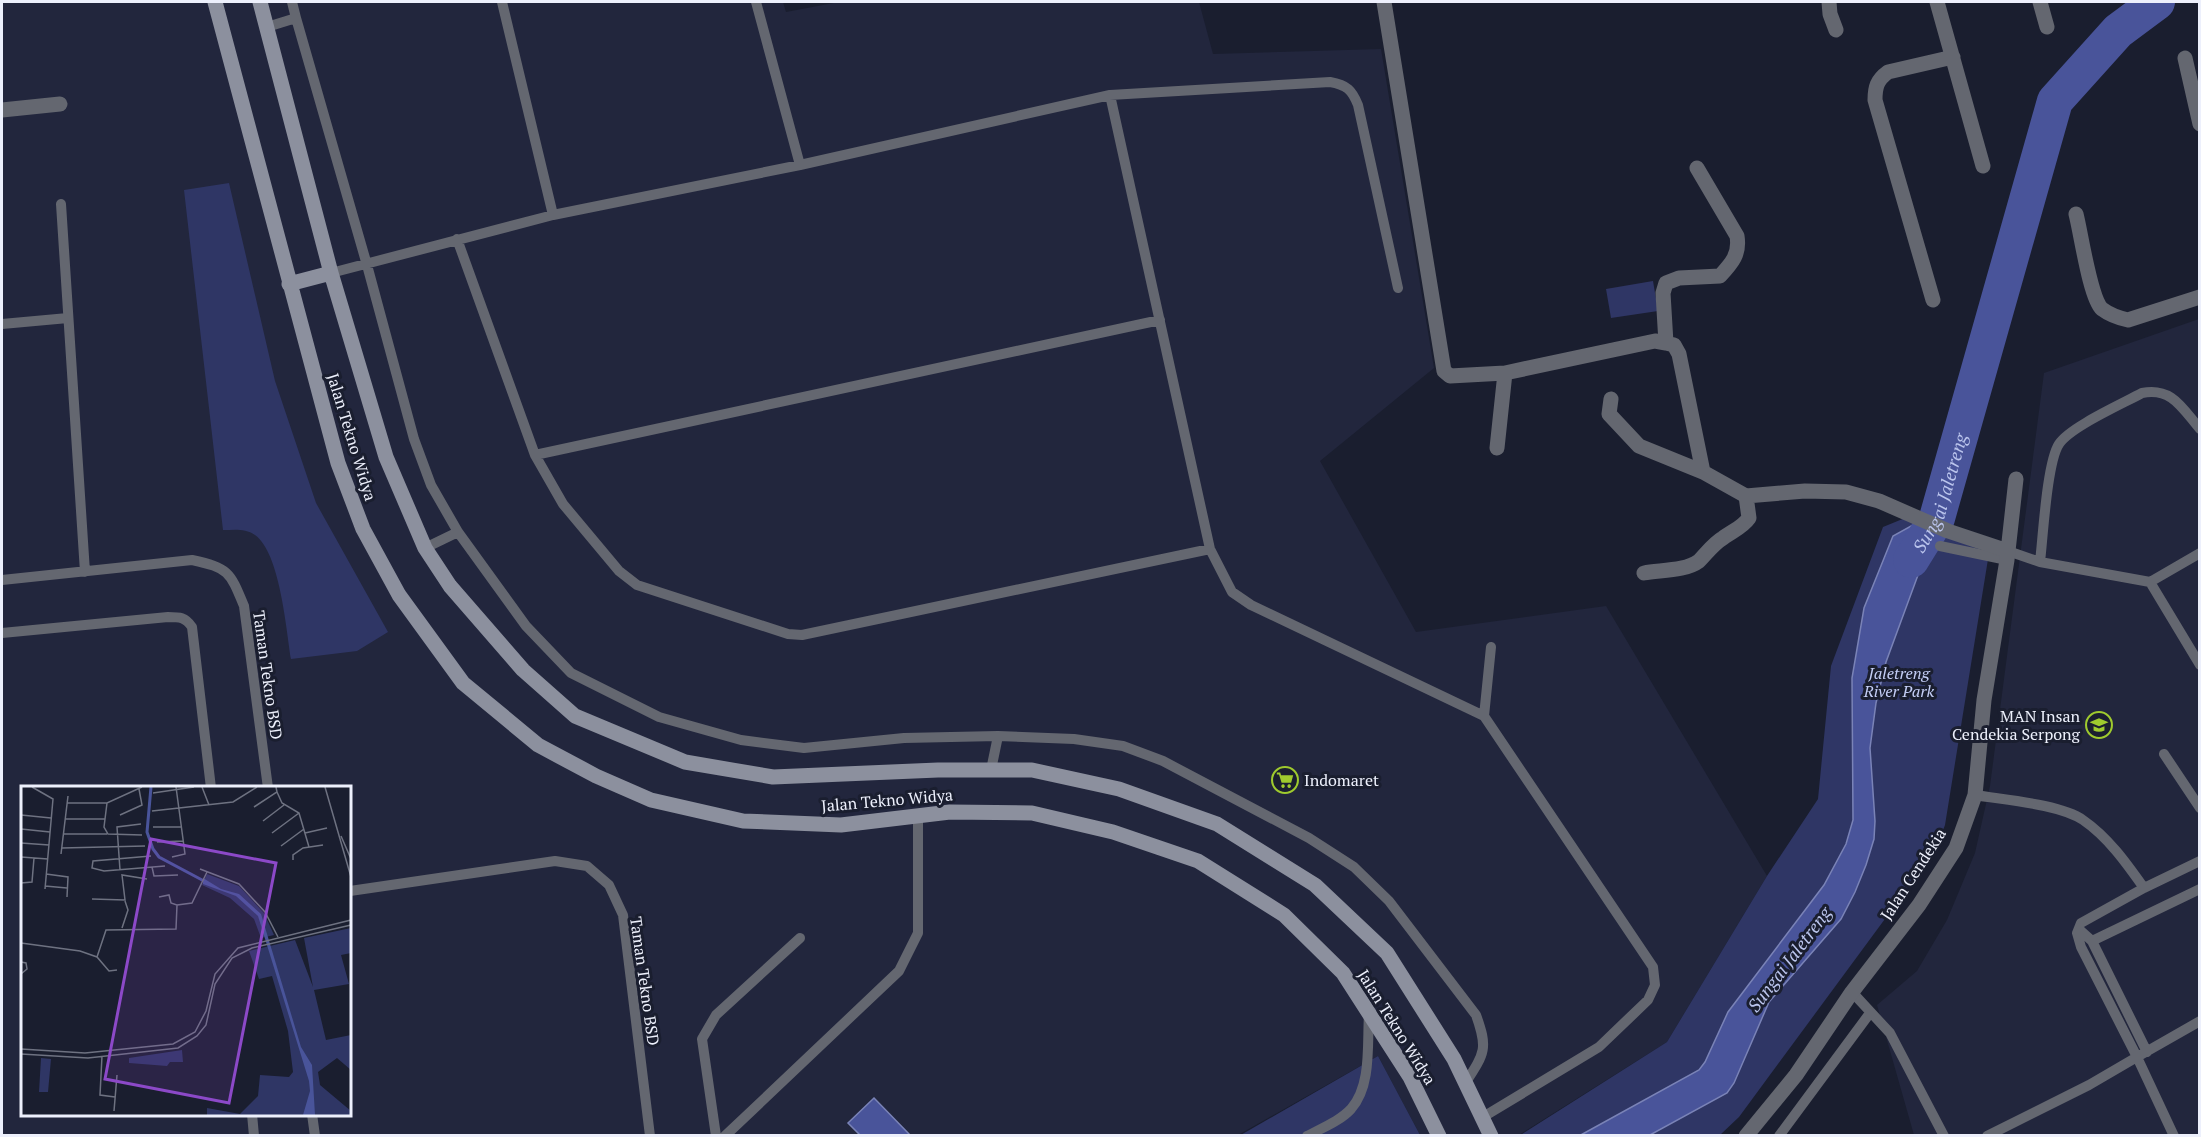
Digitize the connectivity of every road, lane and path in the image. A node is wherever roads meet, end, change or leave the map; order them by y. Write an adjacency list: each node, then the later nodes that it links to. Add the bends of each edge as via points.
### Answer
1 (215, 2): 29 (main road, Jalan Tekno Widya)
2 (260, 2): 11 (main road, Jalan Tekno Widya)
3 (292, 2): 10 (lane)
4 (502, 2): 25 (lane)
5 (756, 2): 20 (lane)
6 (1384, 2): 37 (street, via 1444,371 1458,377)
7 (1829, 2): 13 (street)
8 (1937, 2): 14 (street)
9 (2040, 2): 12 (street)
10 (296, 18): 11 (lane); 27 (lane)
11 (267, 27): 28 (main road, Jalan Tekno Widya)
12 (2047, 27)
13 (1836, 30)
14 (1953, 57): 21 (street); 32 (street, via 1888,72 1875,88 1875,100)
15 (2185, 58): 19 (street)
16 (1110, 95): 20 (lane); 30 (lane, via 1343,84 1358,105); 34 (lane)
17 (60, 104): 18 (street)
18 (2, 110)
19 (2199, 124)
20 (800, 165): 25 (lane)
21 (1983, 166)
22 (1697, 168): 36 (street, via 1737,236 1740,248 1733,263 1720,276 1679,278 1666,283)
23 (61, 204): 33 (lane)
24 (2076, 214): 31 (street, via 2094,295 2101,308 2128,320)
25 (553, 215): 26 (lane)
26 (457, 239): 27 (lane); 41 (lane)
27 (367, 265): 28 (lane); 45 (lane, via 414,439 431,485)
28 (331, 273): 29 (main road); 47 (main road, Jalan Tekno Widya, via 386,457)
29 (289, 284): 67 (main road, Jalan Tekno Widya, via 338,463 363,529 399,595 463,683 538,745 651,800 743,821 841,825)
30 (1398, 288)
31 (2199, 297)
32 (1933, 300)
33 (68, 318): 35 (lane); 52 (lane)
34 (1160, 320): 41 (lane); 48 (lane)
35 (2, 324)
36 (1666, 343): 37 (street, via 1655,341); 42 (street, via 1674,345 1679,354)
37 (1505, 374): 40 (street)
38 (1611, 399): 42 (street, via 1609,414 1639,446)
39 (2199, 429): 51 (lane, via 2175,400 2154,391 2142,393 2071,432 2059,444 2052,464)
40 (1497, 448)
41 (535, 455): 48 (lane, via 563,504 619,571 637,585 788,634 802,635)
42 (1702, 472): 44 (street)
43 (2016, 479): 50 (street, Jalan Cendekia)
44 (1746, 496): 50 (street, via 1846,492 1879,501); 53 (street, via 1749,518 1712,545 1698,562)
45 (458, 532): 47 (lane); 60 (lane, via 526,626 571,673 659,717 741,740 804,748 904,738)
46 (1940, 546): 50 (lane)
47 (425, 548): 62 (main road, Jalan Tekno Widya, via 450,586 523,670 575,716 686,762 773,777)
48 (1210, 549): 59 (lane, via 1232,592 1251,605)
49 (2199, 553): 55 (lane)
50 (2008, 556): 51 (lane); 65 (street, Jalan Cendekia, via 1984,700)
51 (2040, 562): 55 (lane)
52 (85, 572): 54 (lane, Taman Tekno BSD); 64 (lane, Taman Tekno BSD, via 192,560 216,566 232,579 244,606)
53 (1644, 573)
54 (2, 580)
55 (2150, 582): 58 (lane)
56 (2, 633): 63 (lane, via 168,617 187,620 192,627)
57 (1491, 647): 59 (lane)
58 (2199, 665)
59 (1484, 716): 84 (lane, via 1653,967 1654,985 1648,1000 1599,1047)
60 (998, 736): 62 (lane); 81 (lane, via 1074,739 1123,746 1153,757 1309,838 1354,867 1389,901 1476,1015 1484,1049)
61 (2164, 754): 66 (lane)
62 (991, 770): 81 (main road, Jalan Tekno Widya, via 1032,770 1119,789 1217,824 1315,885 1387,953)
63 (211, 786)
64 (268, 786)
65 (1975, 795): 69 (lane, via 2028,803 2081,819 2099,832); 75 (street, Jalan Cendekia, via 1956,848)
66 (2199, 808)
67 (918, 815): 76 (main road, Jalan Tekno Widya, via 1032,813 1113,832 1198,861 1284,915 1343,973); 90 (lane, via 918,933 899,971)
68 (2199, 861): 69 (lane)
69 (2144, 888): 72 (lane, via 2081,923)
70 (2199, 890): 74 (lane)
71 (351, 891): 88 (lane, Taman Tekno BSD, via 555,861 587,866 609,885 622,915)
72 (2077, 933): 74 (lane, via 2082,932); 80 (lane)
73 (800, 938): 89 (lane, via 716,1015 702,1039)
74 (2092, 941): 79 (lane)
75 (1852, 992): 77 (lane); 85 (street, Jalan Cendekia)
76 (1369, 1013): 91 (lane, via 1366,1077 1360,1096 1337,1120); 92 (main road, Jalan Tekno Widya, via 1410,1077)
77 (1870, 1013): 94 (lane); 95 (lane, via 1890,1033)
78 (2199, 1021): 79 (lane)
79 (2147, 1052): 80 (lane)
80 (2136, 1057): 96 (lane); 97 (lane)
81 (1466, 1082): 84 (main road, Jalan Tekno Widya)
82 (252, 1116): 86 (lane)
83 (312, 1116): 87 (lane)
84 (1483, 1117): 93 (main road, Jalan Tekno Widya)
85 (1751, 1134)
86 (254, 1136)
87 (315, 1136)
88 (650, 1136)
89 (716, 1136)
90 (725, 1136)
91 (1307, 1136)
92 (1439, 1136)
93 (1491, 1136)
94 (1779, 1136)
95 (1944, 1136)
96 (1987, 1136)
97 (2174, 1136)

